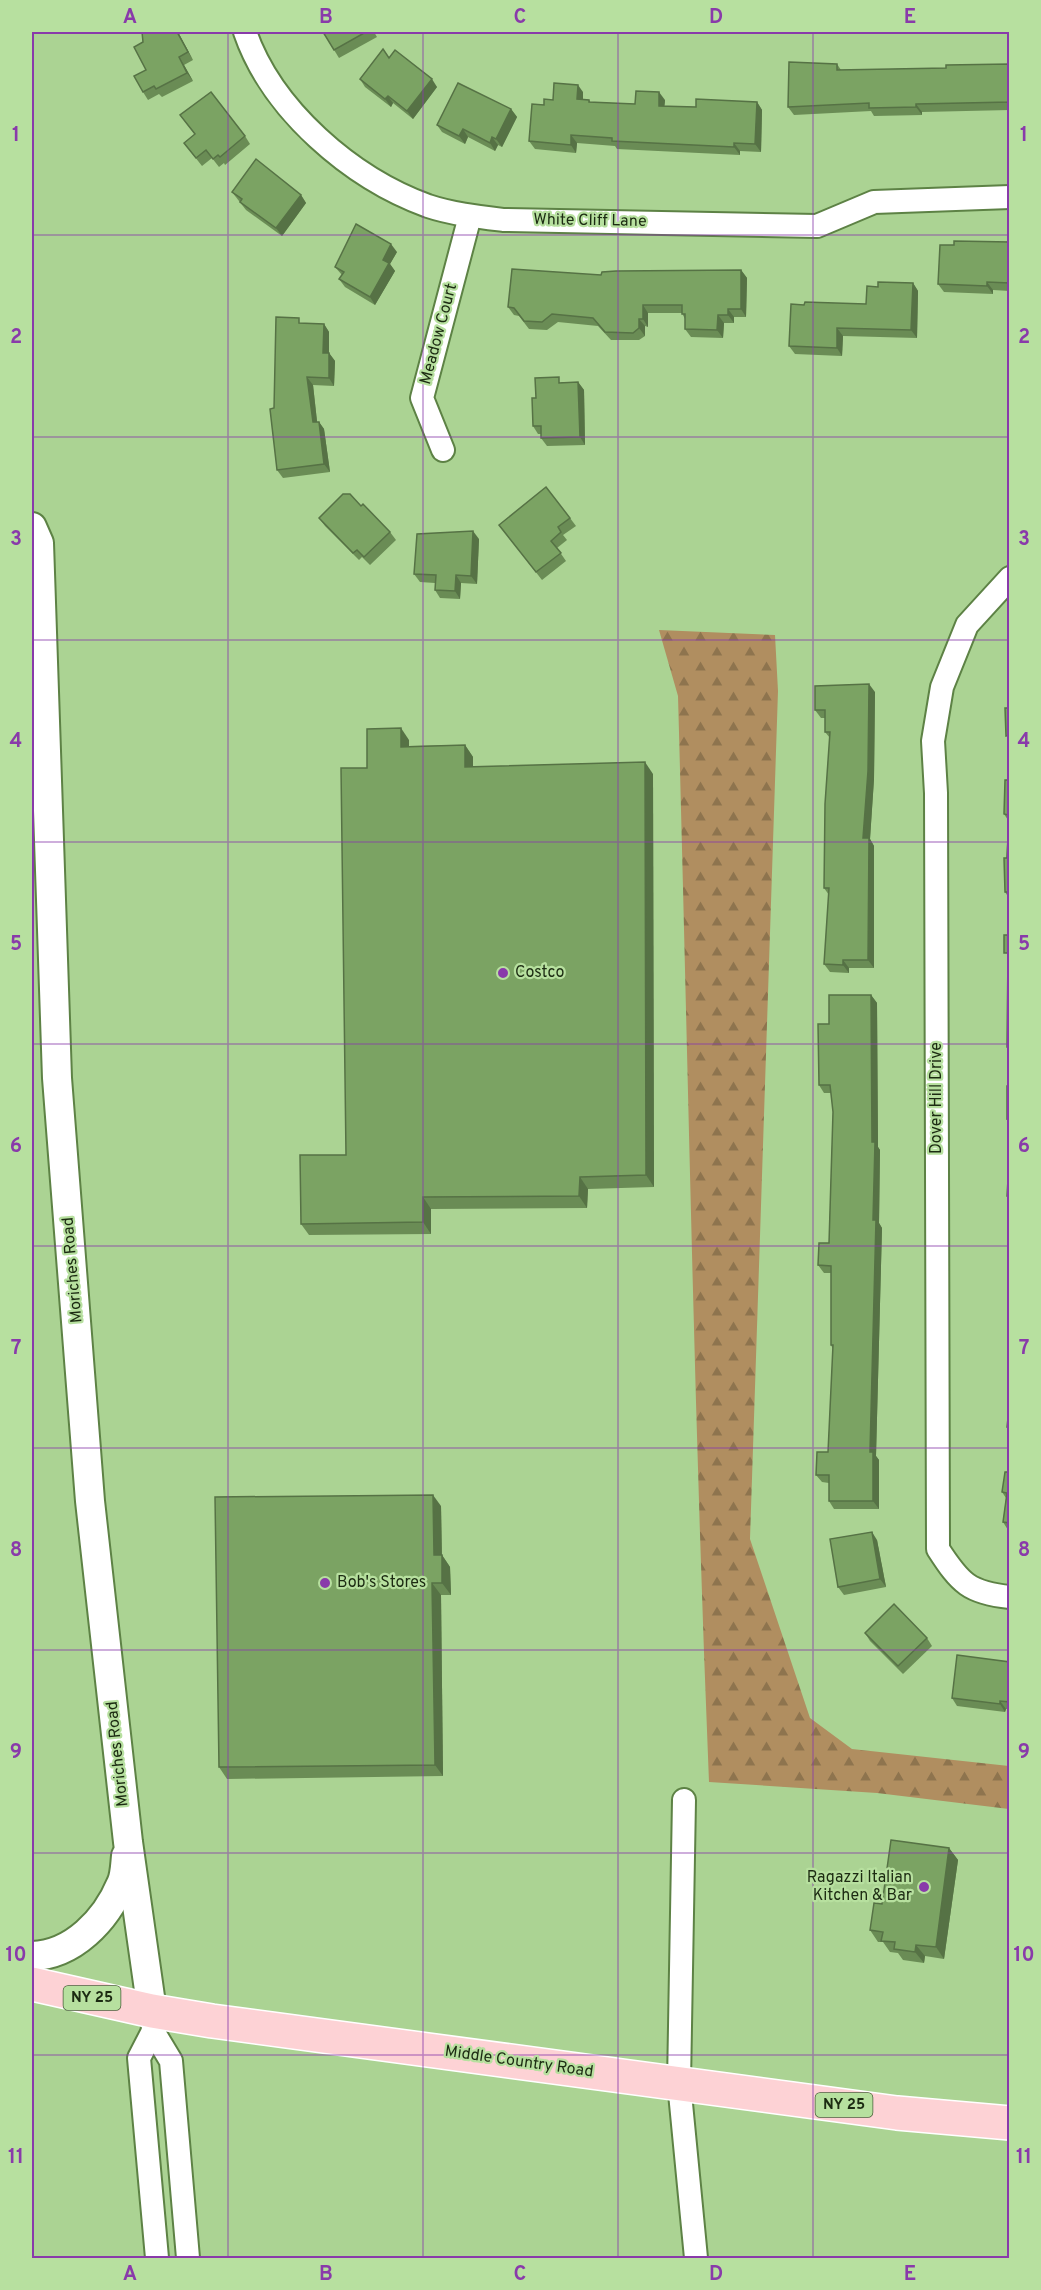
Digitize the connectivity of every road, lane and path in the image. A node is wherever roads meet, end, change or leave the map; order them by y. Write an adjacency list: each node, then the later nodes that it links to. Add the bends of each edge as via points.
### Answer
1 (245, 32): 3 (street, White Cliff Lane, via 277,92 321,142 353,167 396,191 429,206)
2 (1010, 197): 3 (street, White Cliff Lane, via 874,202 817,226 504,220)
3 (470, 216): 4 (street, Meadow Court, via 422,398)
4 (443, 450)
5 (32, 527): 9 (street, Moriches Road, via 39,543 57,1078 90,1501)
6 (1010, 578): 7 (street, Dover Hill Drive, via 967,625 942,687 933,741 938,1549 956,1577 984,1595)
7 (1010, 1597)
8 (684, 1800): 13 (street)
9 (128, 1842): 10 (street, via 122,1883 93,1930 73,1944 43,1956); 12 (street, Moriches Road)
10 (32, 1956)
11 (32, 1984): 12 (main road, Middle Country Road / NY 25)
12 (152, 2021): 13 (main road, Middle Country Road / NY 25); 15 (street, via 140,2058); 16 (street, via 171,2061)
13 (680, 2083): 14 (main road, Middle Country Road / NY 25, via 897,2113); 17 (street)
14 (1010, 2122)
15 (157, 2259)
16 (188, 2259)
17 (696, 2259)

